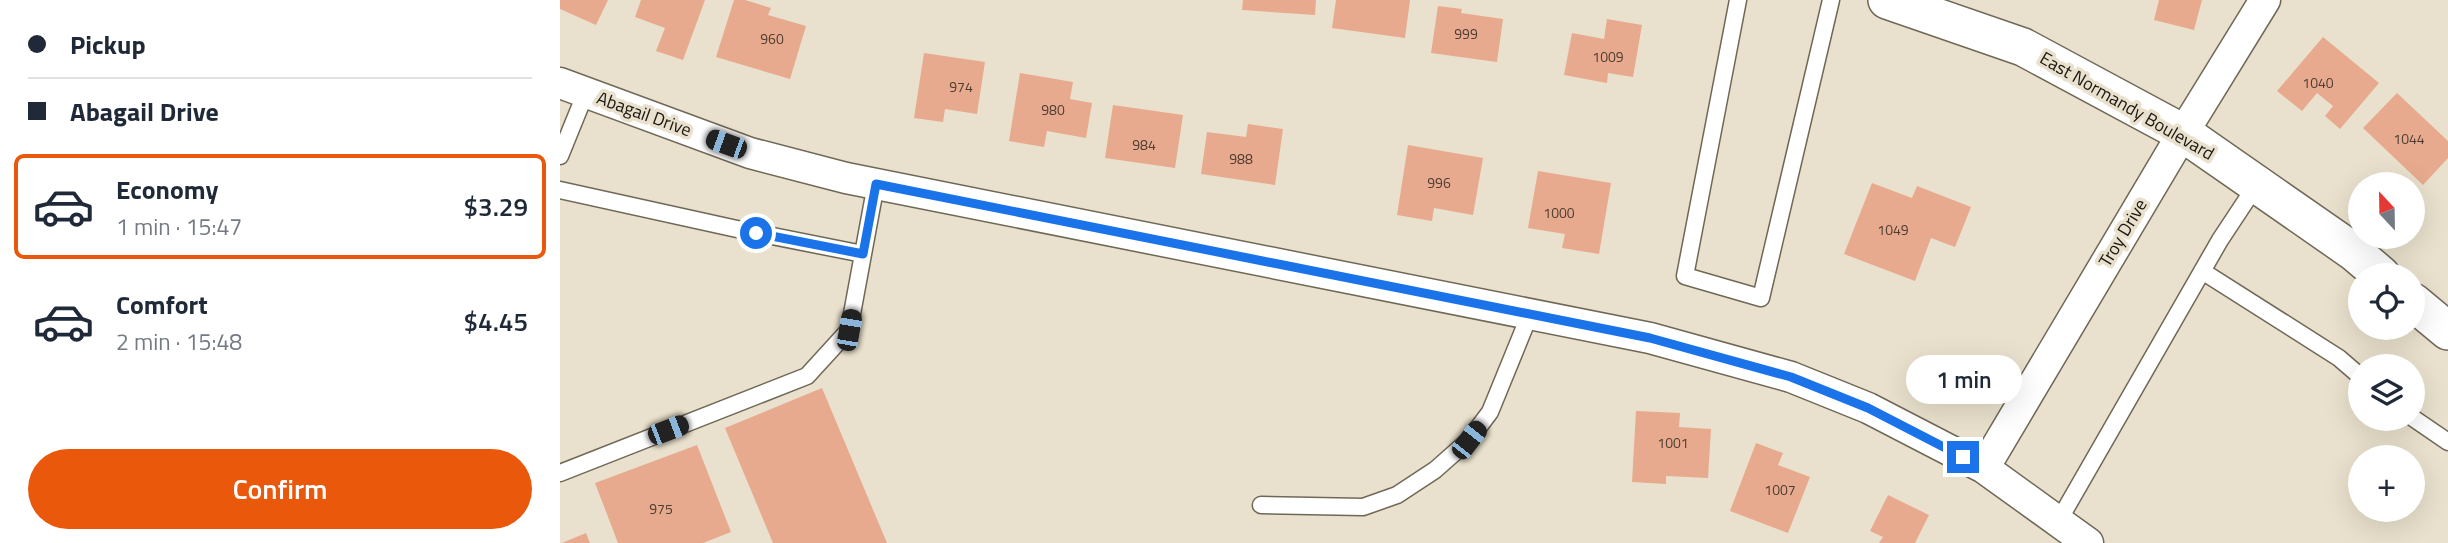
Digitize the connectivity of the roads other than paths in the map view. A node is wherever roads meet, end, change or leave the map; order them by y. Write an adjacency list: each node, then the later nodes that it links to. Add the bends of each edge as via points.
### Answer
1 (1738, 0): 2 (lane, via 1685,276 1761,298)
2 (1831, 0)
3 (1887, 0): 6 (street, East Normandy Boulevard, via 2023,47)
4 (2265, 0): 6 (street, Troy Drive)
5 (573, 88): 7 (lane); 8 (street, Abagail Drive, via 750,153)
6 (2183, 133): 9 (street, East Normandy Boulevard); 20 (street, Troy Drive)
7 (560, 156)
8 (876, 184): 11 (lane); 15 (street, Abagail Drive)
9 (2257, 184): 12 (street, East Normandy Boulevard); 13 (lane)
10 (560, 190): 11 (lane)
11 (863, 254): 21 (lane, via 849,330 807,376)
12 (2367, 263)
13 (2202, 271): 17 (lane); 23 (lane)
14 (2425, 312): 16 (street)
15 (1530, 314): 20 (street, Abagail Drive, via 1650,338 1791,377 1868,408); 22 (lane, via 1490,412 1469,440 1435,470 1397,495 1363,507)
16 (2448, 331)
17 (2348, 366)
18 (2425, 426): 19 (lane)
19 (2448, 442)
20 (1984, 468): 23 (street, Abagail Drive)
21 (560, 473)
22 (1261, 505)
23 (2059, 522): 24 (street, Abagail Drive)
24 (2088, 543)

